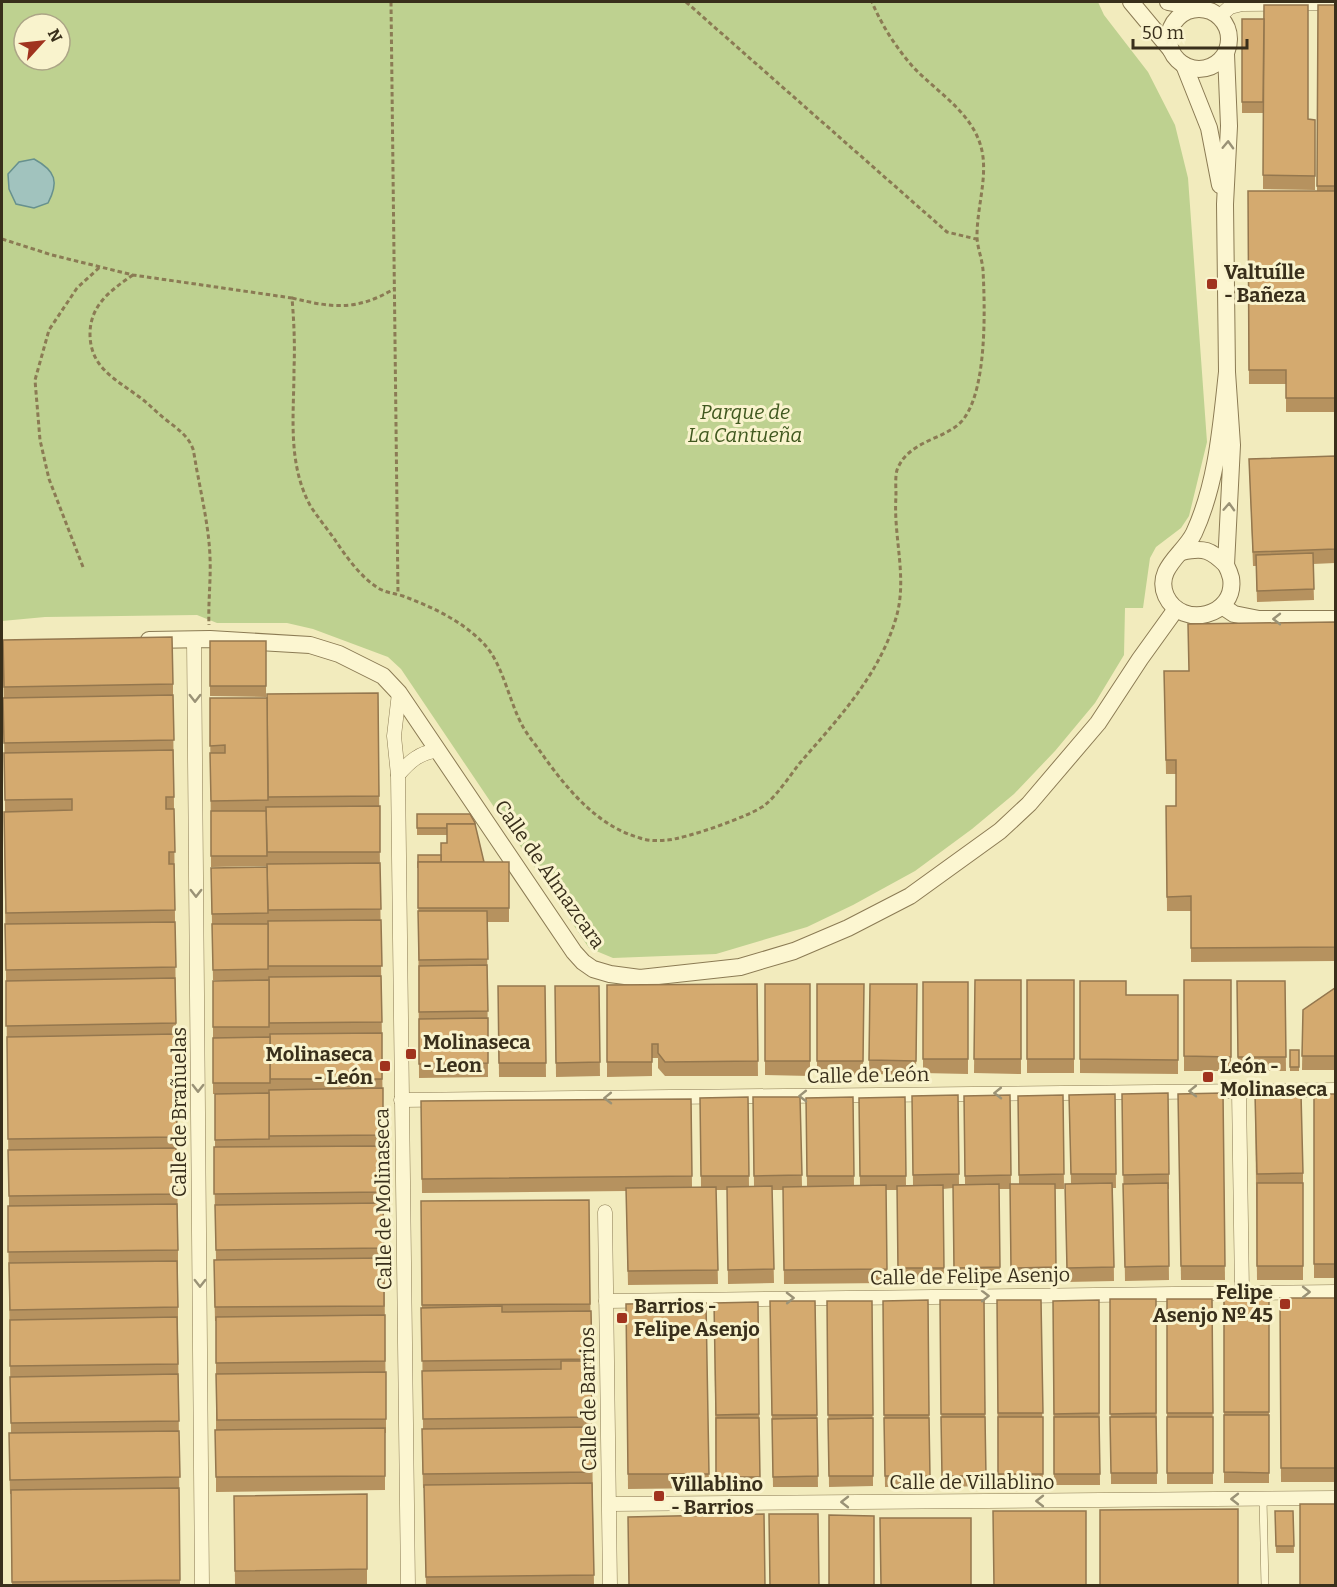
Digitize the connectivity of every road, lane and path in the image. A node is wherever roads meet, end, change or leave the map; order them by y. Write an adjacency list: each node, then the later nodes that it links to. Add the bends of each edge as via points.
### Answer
1 (391, 2): 17 (path)
2 (686, 2): 14 (path, via 947,232)
3 (872, 2): 14 (path, via 891,39 913,67 963,113 975,134 983,154)
4 (1131, 2): 9 (street)
5 (1168, 2): 7 (street)
6 (1335, 3): 8 (street, via 1242,4 1230,7)
7 (1203, 8): 8 (street); 9 (street, via 1192,9 1175,20 1170,29)
8 (1220, 16): 10 (street, via 1229,34)
9 (1171, 50): 11 (street)
10 (1226, 54): 11 (street, via 1212,67); 12 (street, one-way to 10, via 1229,126)
11 (1184, 65): 12 (street, via 1209,128)
12 (1225, 204): 19 (street)
13 (2, 239): 15 (path)
14 (976, 239): 23 (path, via 983,264 984,310 976,388 967,416 958,426 908,453 896,471 901,589 896,618 881,655 847,710 767,804 744,817 670,840 644,840 621,831 601,819 559,778 522,726 488,648 450,617)
15 (100, 266): 16 (path); 22 (path, via 76,288 50,330 35,380 40,440 49,479)
16 (133, 275): 18 (path); 27 (path, via 99,303 90,321 90,338 93,353 112,379 183,433 192,447 210,558)
17 (394, 289): 18 (path, via 358,305 328,307); 23 (path)
18 (292, 298): 23 (path, via 292,423 300,479 311,506 349,560 383,591)
19 (1227, 372): 20 (street, via 1218,448 1206,500); 21 (street, one-way to 19, via 1232,445)
20 (1182, 552): 21 (street, via 1198,549 1215,553); 25 (street, via 1170,563 1164,579 1166,596)
21 (1227, 565): 24 (street, via 1230,593)
22 (83, 567)
23 (398, 594)
24 (1222, 606): 25 (street, via 1200,616); 26 (street, one-way to 24, via 1258,619 1234,614)
25 (1176, 609): 30 (street, Calle de Almazcara, via 1098,723 1029,804 1000,831 910,896 794,951 740,967 640,978 610,974 583,962)
26 (1335, 619)
27 (202, 639): 28 (street, Calle de Almazcara); 29 (street, Calle de Almazcara, via 310,645 339,654 383,676); 42 (street, Calle de Brañuelas, one-way to 42)
28 (136, 640)
29 (399, 693): 30 (street, Calle de Almazcara); 31 (street, Calle de Molinaseca, via 394,736)
30 (438, 750): 31 (street, via 416,757)
31 (398, 775): 34 (street, Calle de Molinaseca)
32 (1335, 1090): 33 (street, Calle de León)
33 (1239, 1091): 34 (street, Calle de León, one-way to 34); 36 (street)
34 (401, 1100): 43 (street, Calle de Molinaseca)
35 (605, 1212): 38 (street, Calle de Barrios)
36 (1242, 1292): 37 (street, Calle de Felipe Asenjo, one-way to 37); 38 (street, Calle de Felipe Asenjo, one-way to 36)
37 (1335, 1292)
38 (606, 1301): 41 (street, Calle de Barrios)
39 (1335, 1498): 40 (street, Calle de Villablino)
40 (1263, 1499): 41 (street, Calle de Villablino, one-way to 41); 45 (lane)
41 (610, 1504): 44 (street, Calle de Barrios)
42 (202, 1586)
43 (408, 1586)
44 (610, 1586)
45 (1265, 1586)

